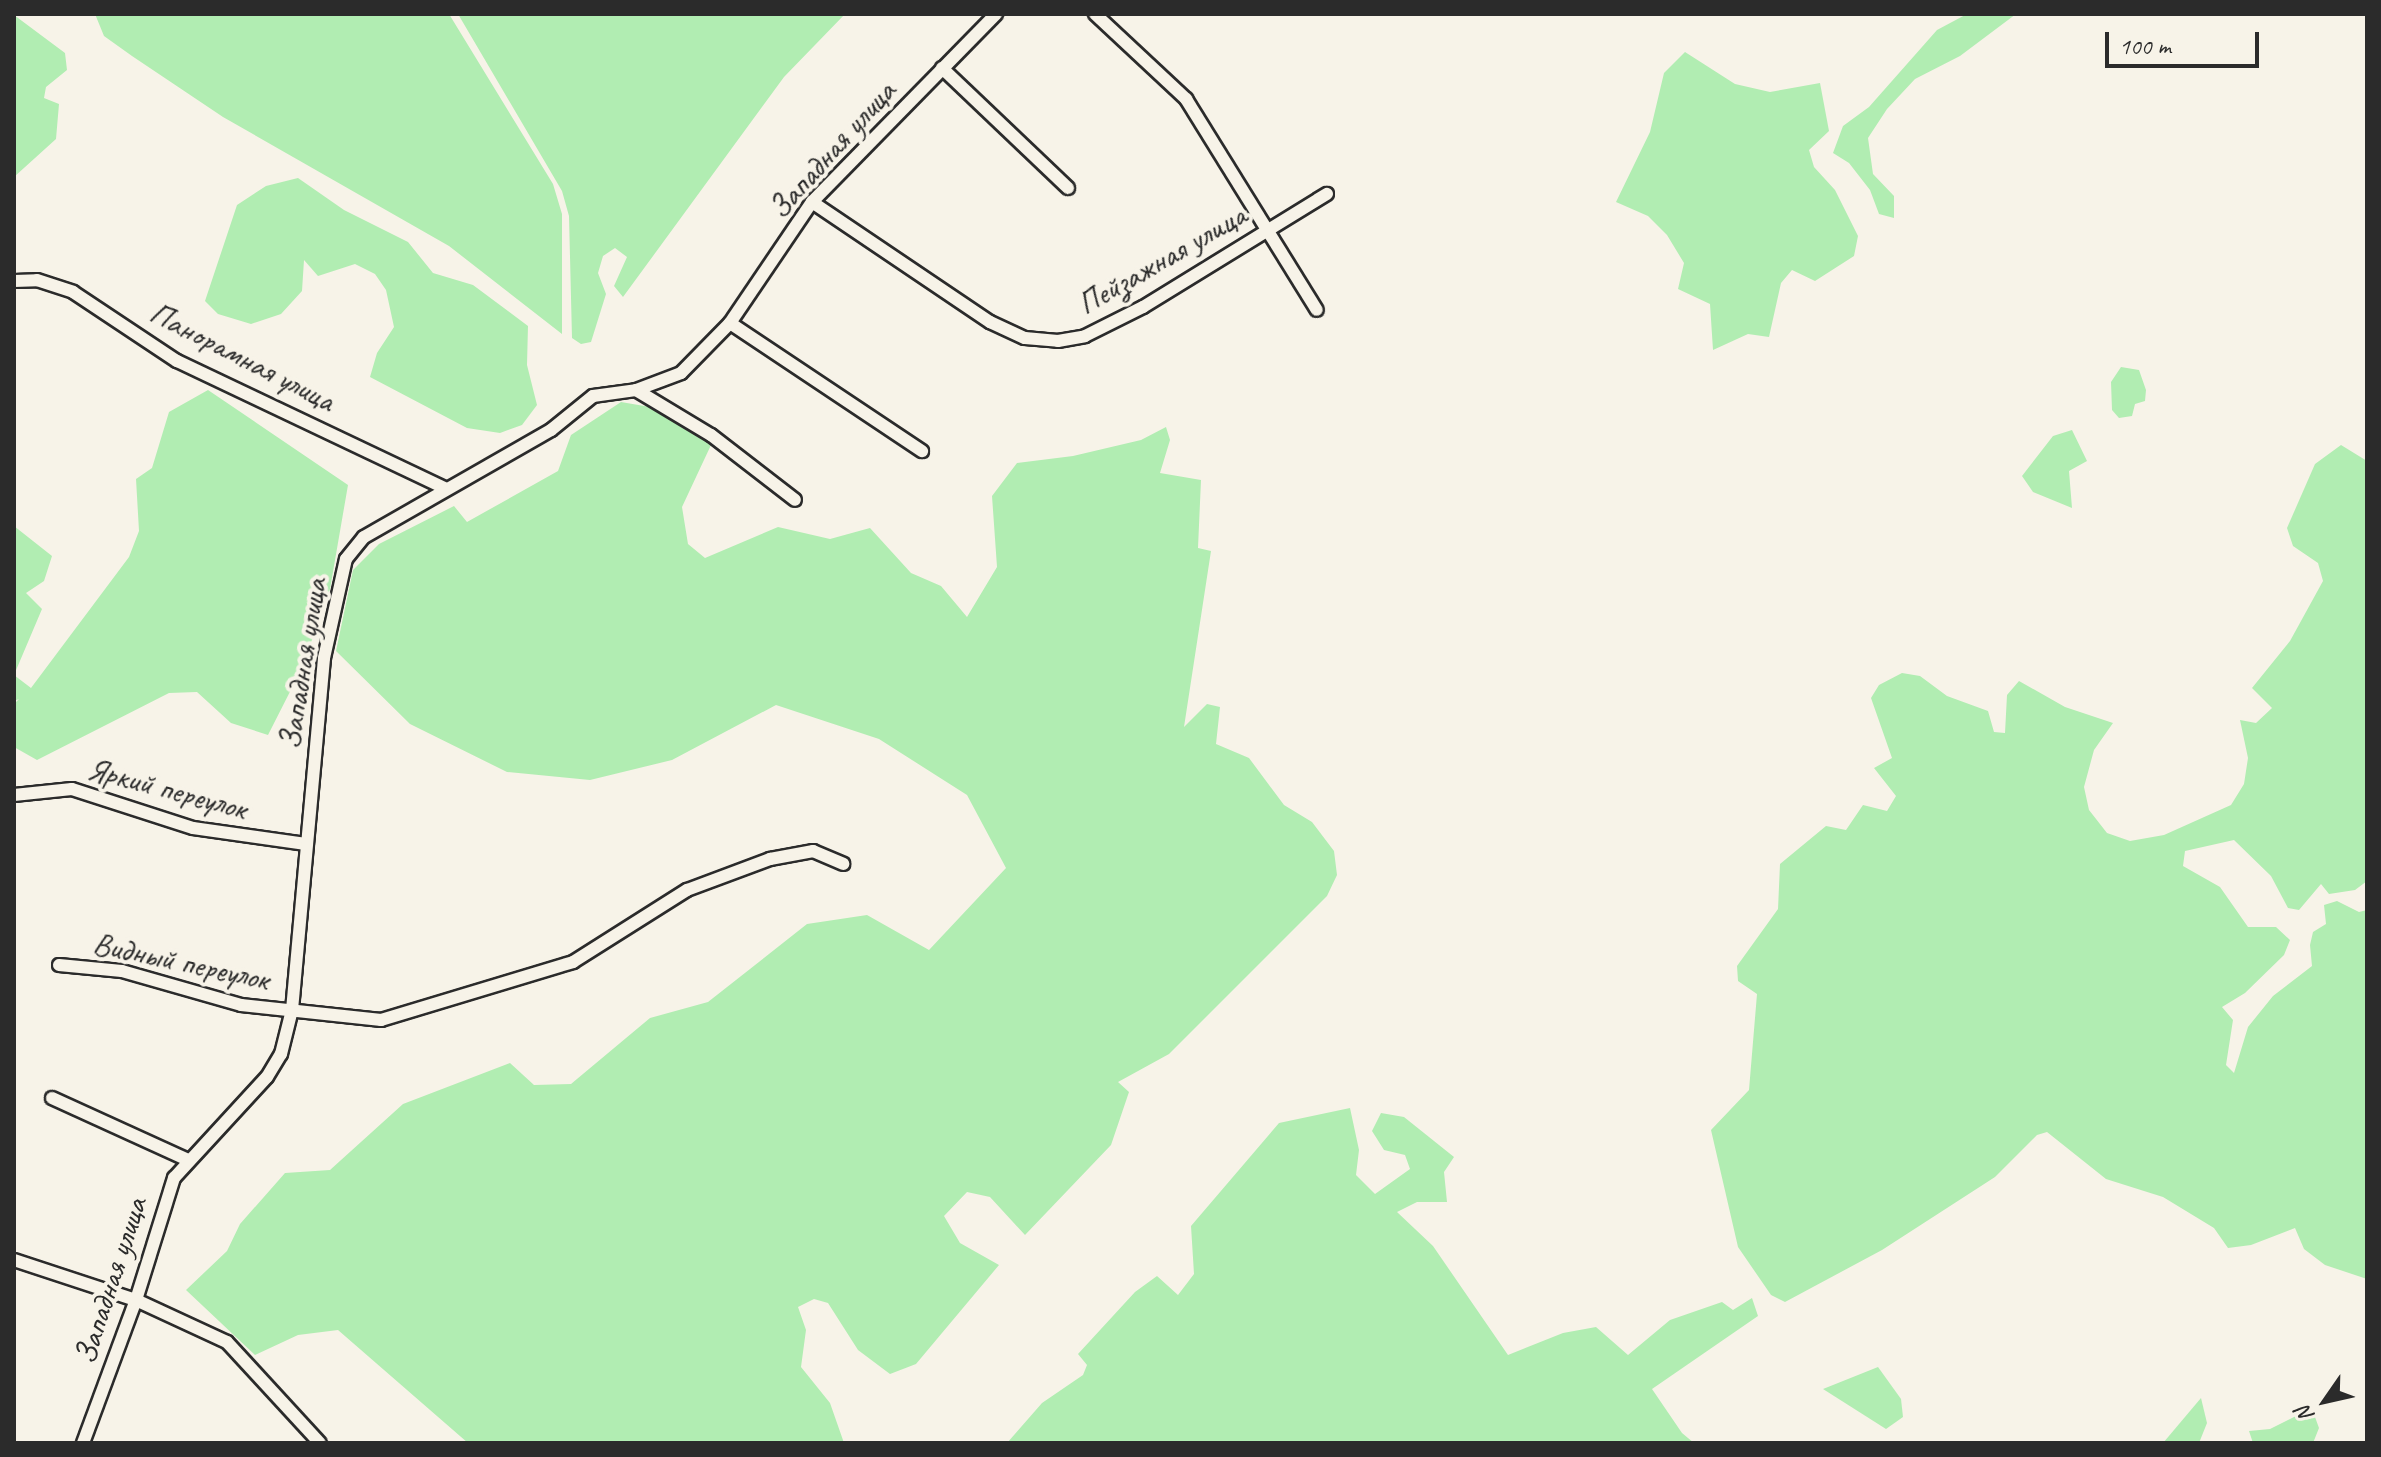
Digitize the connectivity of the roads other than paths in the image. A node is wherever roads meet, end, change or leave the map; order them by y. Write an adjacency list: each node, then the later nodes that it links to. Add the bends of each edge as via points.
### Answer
1 (996, 14): 3 (street, Западная улица)
2 (1095, 14): 7 (street, via 1186,99)
3 (942, 68): 4 (street); 6 (street, Западная улица)
4 (1068, 188)
5 (1327, 194): 7 (street, Пейзажная улица)
6 (812, 202): 7 (street, Пейзажная улица, via 990,322 1025,338 1058,341 1085,336 1143,307); 10 (street, Западная улица)
7 (1270, 229): 9 (street)
8 (14, 281): 13 (street, Панорамная улица, via 37,280 73,292 177,361)
9 (1317, 310)
10 (730, 323): 11 (street, Западная улица, via 681,373); 12 (street)
11 (636, 390): 13 (street, Западная улица, via 593,396 551,430); 14 (street, via 711,435)
12 (922, 451)
13 (446, 489): 16 (street, Западная улица, via 364,537 346,559 324,658)
14 (795, 500)
15 (14, 795): 16 (street, Яркий переулок, via 72,789 193,828)
16 (306, 844): 19 (street, Западная улица)
17 (843, 864): 19 (street, Видный переулок, via 813,851 770,859 687,890 573,962 396,1017 362,1020)
18 (59, 965): 19 (street, Видный переулок, via 122,971 223,1002)
19 (292, 1010): 21 (street, Западная улица, via 275,1065)
20 (52, 1098): 21 (street)
21 (188, 1160): 23 (street, Западная улица, via 165,1198)
22 (14, 1260): 23 (street)
23 (136, 1300): 24 (street, Западная улица); 25 (street, via 227,1342)
24 (83, 1443)
25 (320, 1443)

